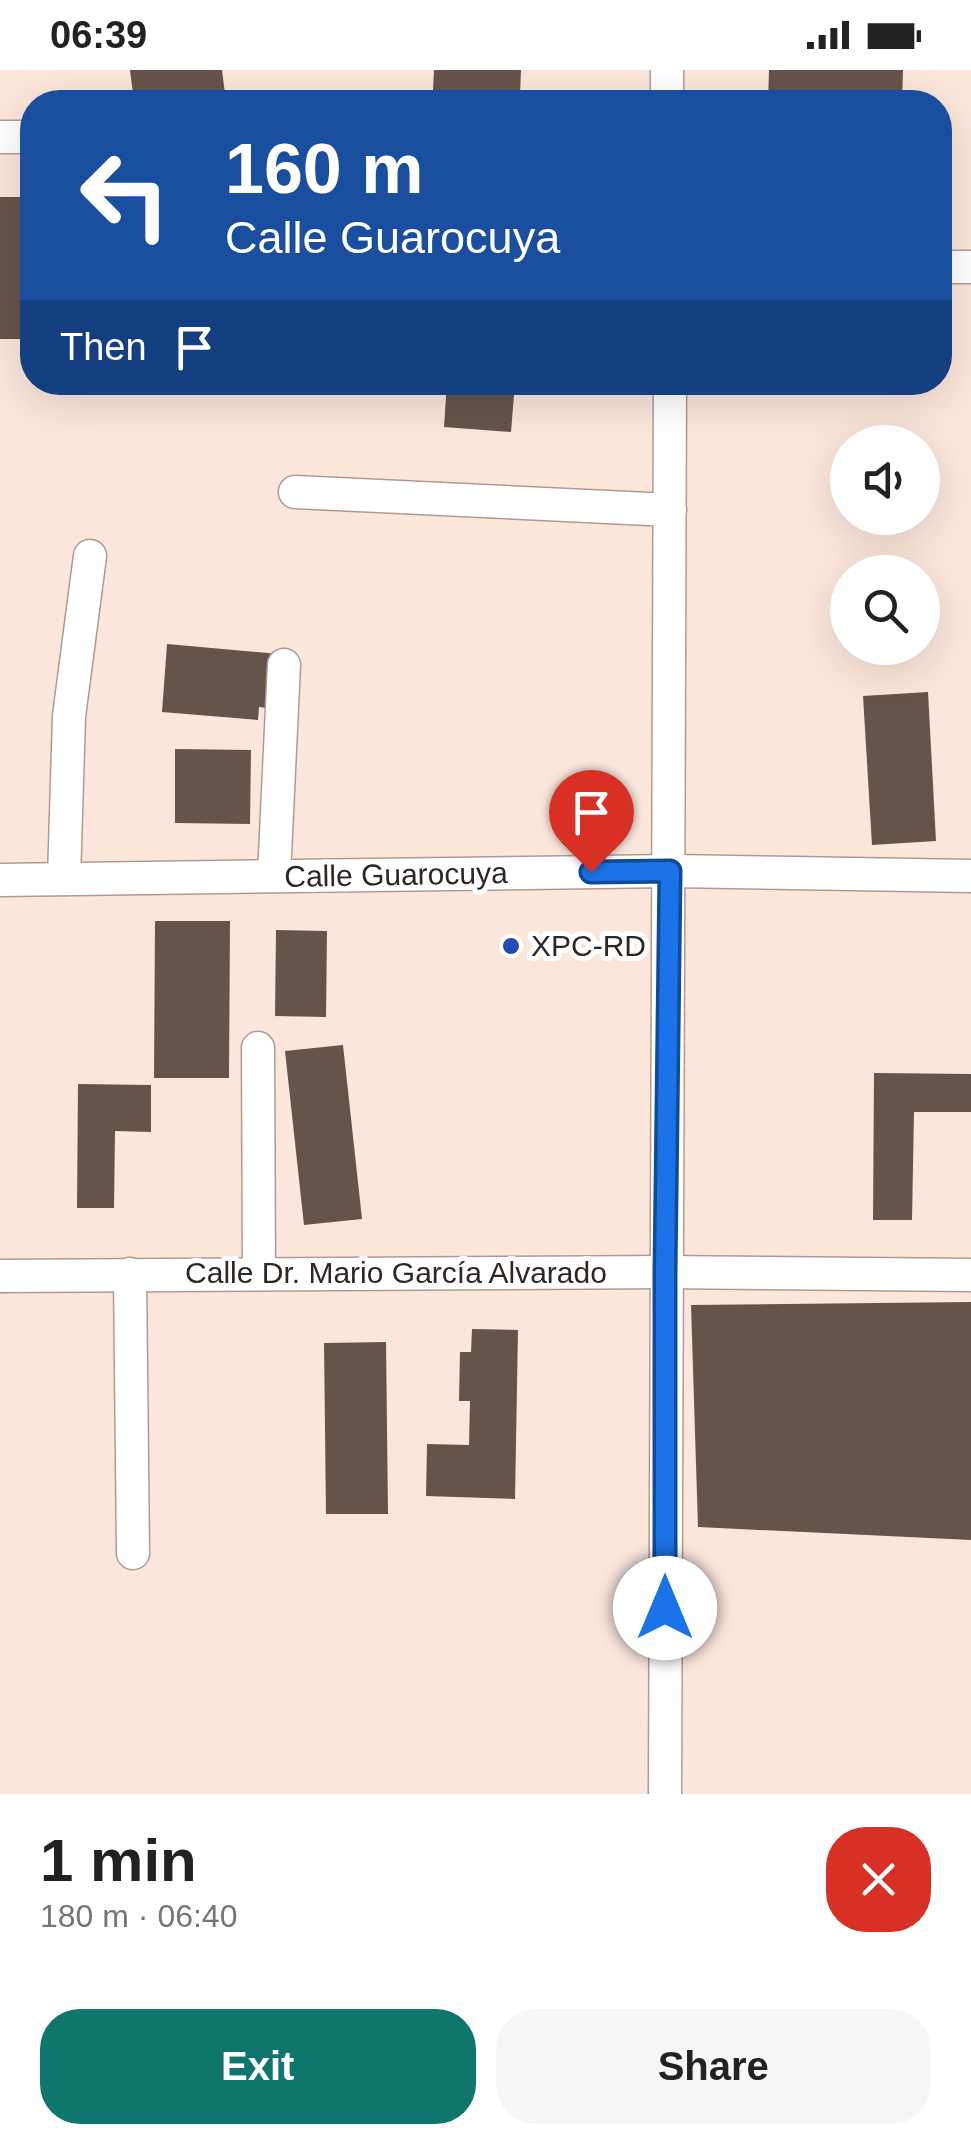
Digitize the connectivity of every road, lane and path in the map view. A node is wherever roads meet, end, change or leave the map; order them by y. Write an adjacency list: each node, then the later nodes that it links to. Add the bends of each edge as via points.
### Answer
1 (670, 395): 3 (street)
2 (294, 492): 3 (street)
3 (670, 510): 6 (street)
4 (90, 556): 9 (street, via 69,716)
5 (284, 665): 7 (street)
6 (670, 871): 7 (street, Calle Guarocuya); 8 (street, Calle Guarocuya); 12 (street)
7 (274, 876): 9 (street, Calle Guarocuya)
8 (971, 876)
9 (64, 879): 10 (street, Calle Guarocuya)
10 (0, 880)
11 (258, 1048): 14 (street)
12 (665, 1272): 14 (street, Calle Dr. Mario García Alvarado); 16 (street, Calle Dr. Mario García Alvarado); 18 (street)
13 (130, 1274): 14 (street, Calle Dr. Mario García Alvarado); 15 (street, Calle Dr. Mario García Alvarado); 17 (street)
14 (259, 1274)
15 (0, 1276)
16 (971, 1276)
17 (133, 1553)
18 (665, 1794)

